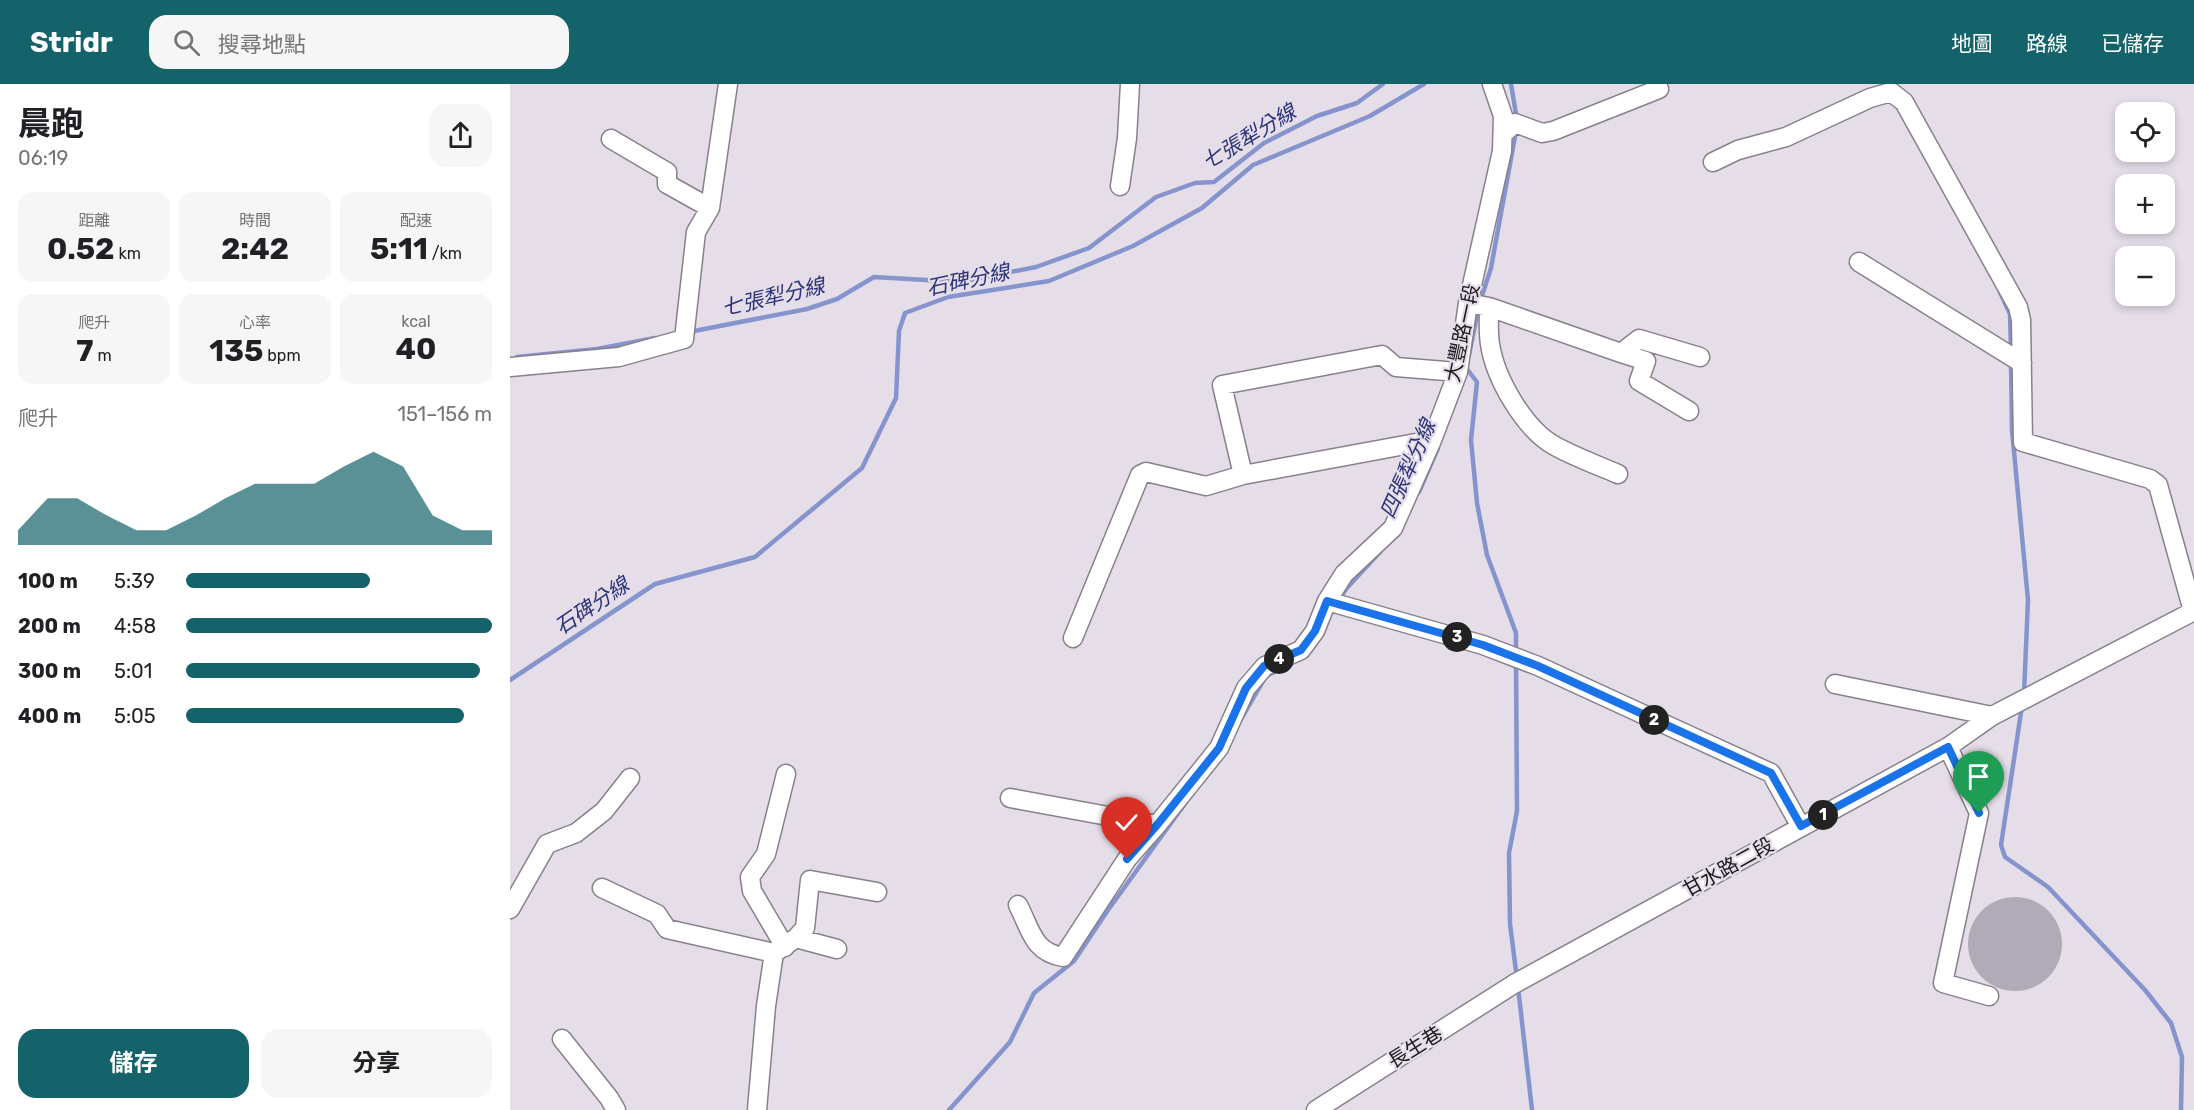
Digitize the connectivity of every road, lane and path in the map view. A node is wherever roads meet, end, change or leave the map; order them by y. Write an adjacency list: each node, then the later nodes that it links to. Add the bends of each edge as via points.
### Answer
1 (728, 84): 9 (street)
2 (1130, 84): 8 (street)
3 (1492, 84): 5 (street, 大豐路一段, via 1503,116)
4 (1659, 89): 5 (street, via 1553,131 1542,133 1515,123)
5 (1504, 133): 11 (street, 大豐路一段)
6 (611, 139): 9 (street, via 667,172 667,184)
7 (1713, 162): 15 (street, via 1738,150 1786,137 1891,92 1904,102 2018,307)
8 (1120, 186)
9 (710, 208): 16 (street, via 696,232 684,339 619,357)
10 (1858, 262): 15 (street)
11 (1468, 303): 12 (street); 17 (street, 大豐路一段)
12 (1489, 307): 13 (street); 20 (street, via 1489,343 1497,372 1532,429 1553,445)
13 (1621, 352): 14 (street, via 1639,339); 18 (street, via 1646,361 1639,381)
14 (1700, 357)
15 (2022, 363): 23 (street, via 2023,442 2150,479 2158,485)
16 (510, 367)
17 (1458, 372): 19 (street, 大豐路一段); 21 (street, via 1396,366 1382,355 1222,385)
18 (1689, 411)
19 (1432, 440): 21 (street); 22 (street, 大豐路一段, via 1393,528 1344,574)
20 (1618, 474)
21 (1243, 475): 24 (street, via 1206,486 1146,472 1140,475)
22 (1327, 601): 31 (street, 大豐路一段, via 1315,631 1301,650 1264,666 1246,688 1219,748); 32 (street, via 1483,645 1538,666 1771,773)
23 (2194, 611): 26 (street, 甘水路二段)
24 (1073, 638)
25 (1835, 684): 26 (street)
26 (1992, 716): 27 (street, 甘水路二段)
27 (1948, 747): 32 (street, 甘水路二段); 40 (street, via 1979,813 1943,983)
28 (786, 774): 37 (street, via 766,854 750,877 752,891)
29 (630, 778): 36 (street, via 604,811 576,833 547,844)
30 (1010, 798): 31 (street)
31 (1157, 825): 35 (street, 大豐路一段, via 1127,859 1063,957 1040,948)
32 (1801, 826): 39 (street, 甘水路二段)
33 (602, 888): 37 (street, via 657,914 667,929)
34 (877, 892): 37 (street, via 810,879 805,928)
35 (1018, 905)
36 (510, 909)
37 (785, 946): 38 (street); 43 (street, via 766,1006)
38 (837, 949)
39 (1514, 984): 44 (street, 長生巷)
40 (1989, 996)
41 (562, 1039): 42 (street)
42 (616, 1110)
43 (757, 1110)
44 (1316, 1110)

